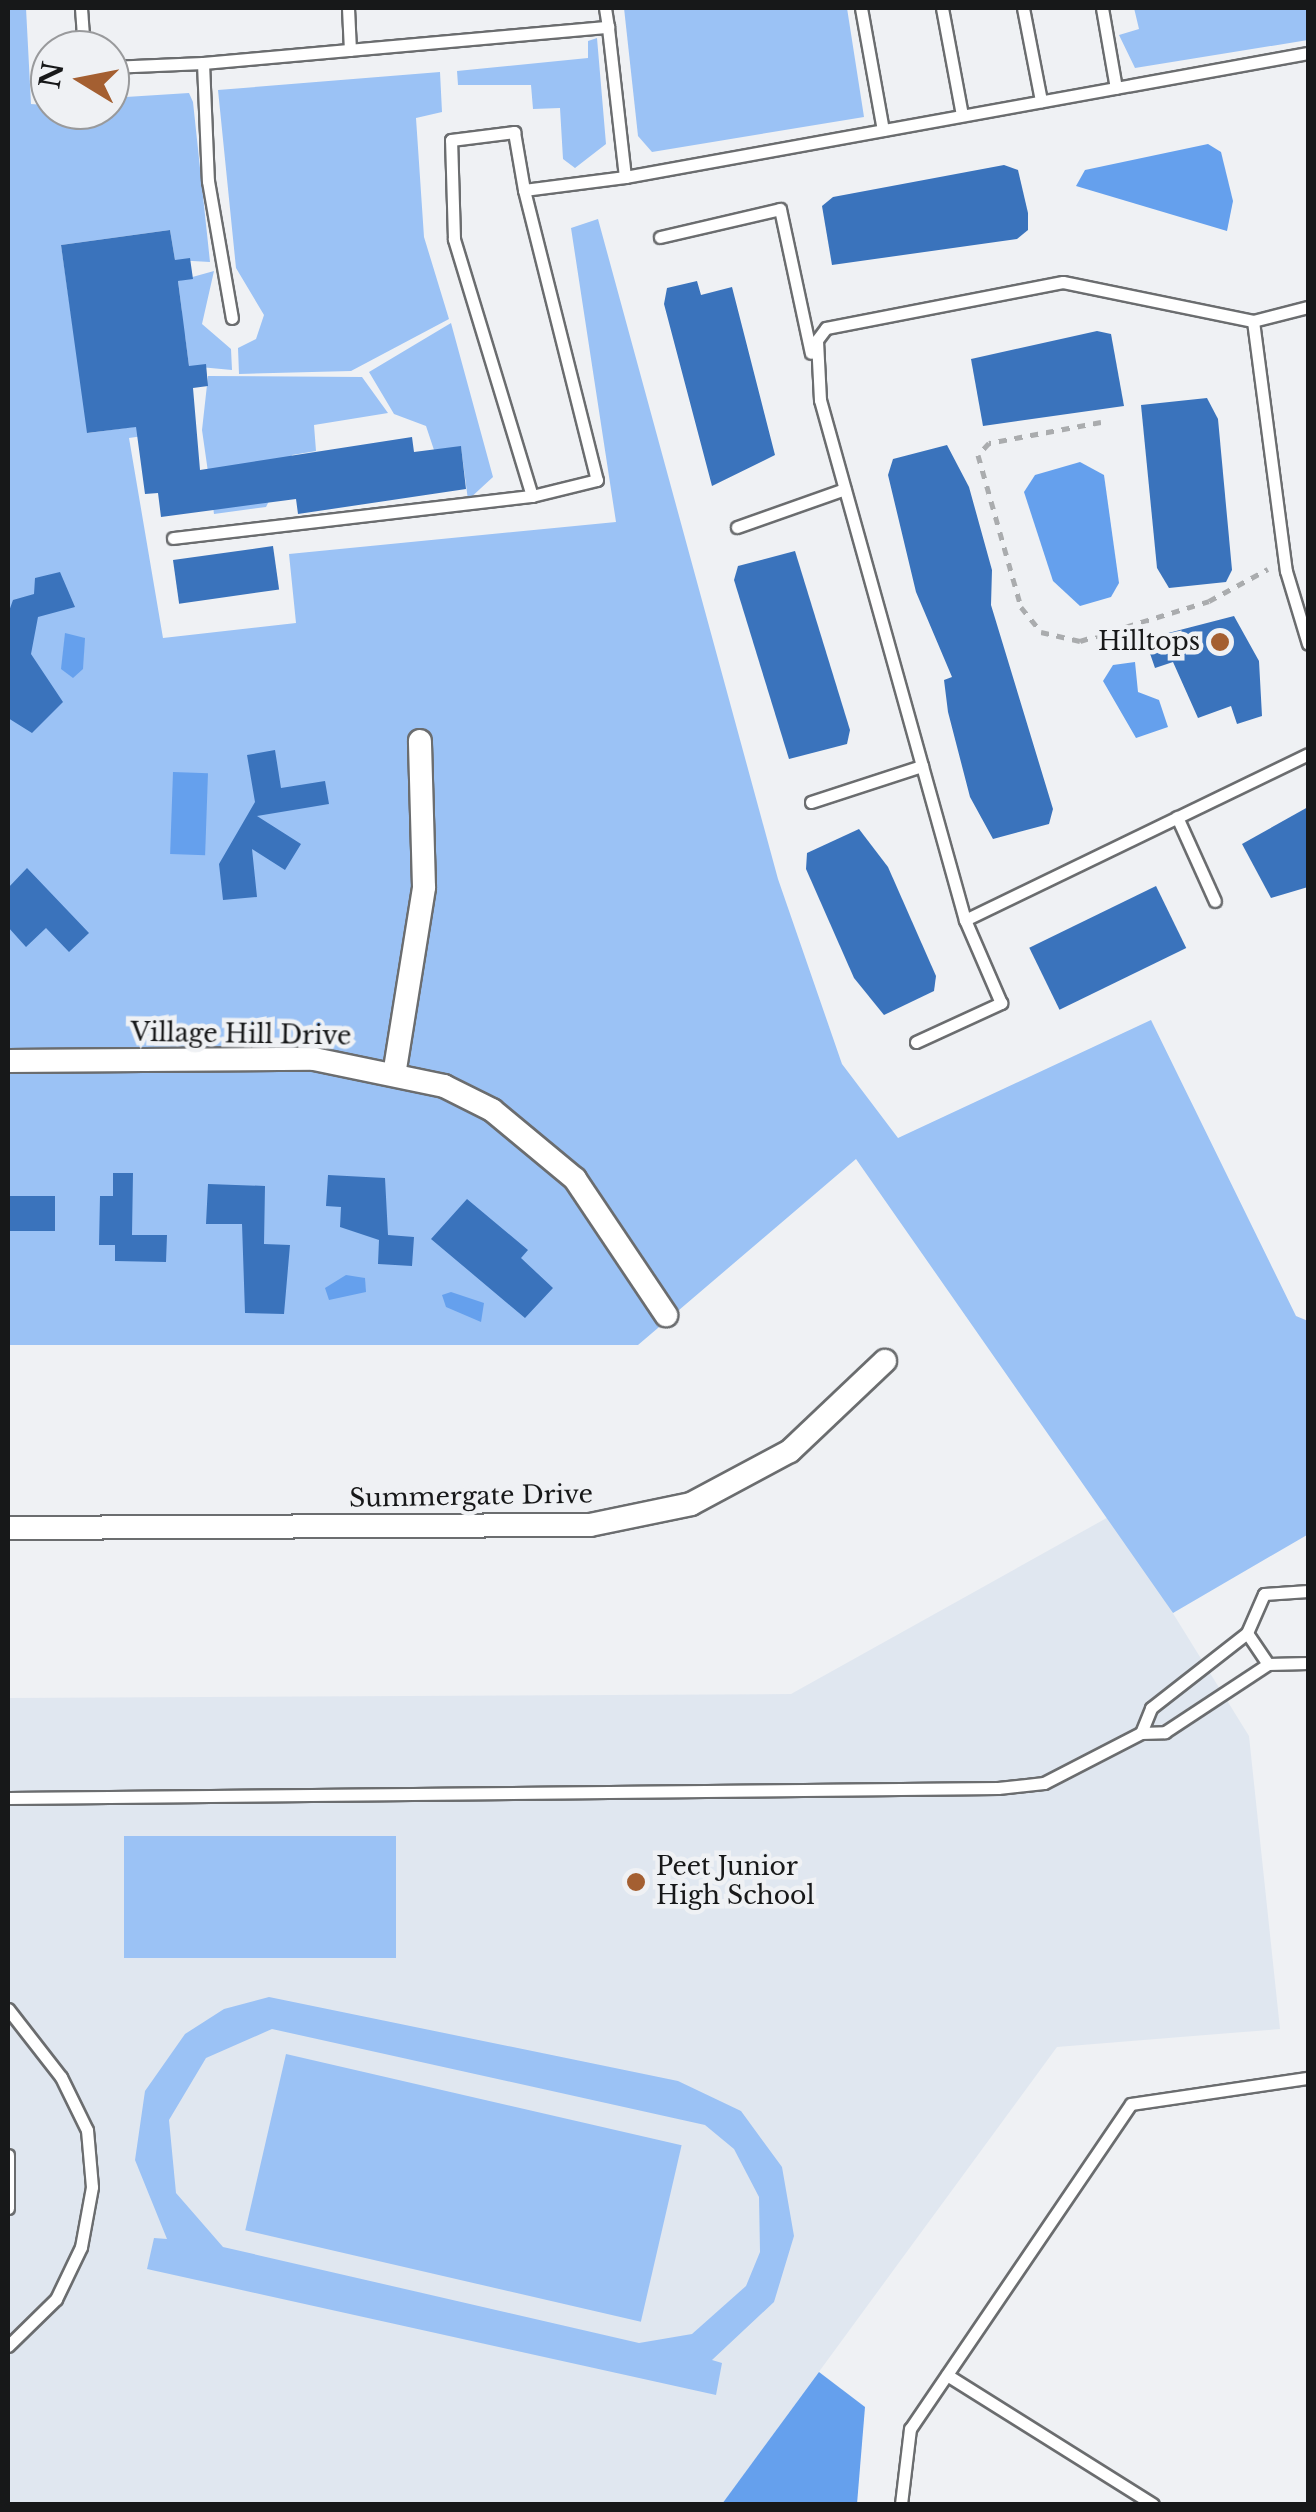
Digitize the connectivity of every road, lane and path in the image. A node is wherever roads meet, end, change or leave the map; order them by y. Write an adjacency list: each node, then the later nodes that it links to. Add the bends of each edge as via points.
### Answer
1 (348, 8): 8 (lane)
2 (605, 8): 7 (lane)
3 (861, 8): 15 (lane)
4 (942, 8): 14 (lane)
5 (1023, 8): 13 (lane)
6 (1102, 8): 12 (lane)
7 (608, 28): 8 (lane); 16 (lane)
8 (350, 50): 10 (lane)
9 (1308, 53): 12 (lane)
10 (203, 63): 11 (lane); 20 (lane, via 208,181)
11 (130, 66)
12 (1116, 88): 13 (lane)
13 (1040, 102): 14 (lane)
14 (962, 115): 15 (lane)
15 (883, 130): 16 (lane)
16 (624, 177): 17 (lane)
17 (524, 190): 25 (lane, via 597,480); 25 (lane, via 514,132 451,140 454,240)
18 (660, 237): 22 (lane, via 780,210)
19 (1308, 307): 21 (lane)
20 (232, 318)
21 (1253, 320): 22 (lane, via 1063,282 826,328); 28 (lane)
22 (812, 357): 24 (lane)
23 (1101, 422): 28 (path, via 989,443 978,455 1021,608 1041,632 1080,642 1209,601)
24 (845, 490): 26 (lane); 33 (lane)
25 (532, 496): 27 (lane)
26 (738, 528)
27 (173, 538)
28 (1285, 562): 29 (lane)
29 (1303, 608): 30 (lane)
30 (1308, 644)
31 (420, 741): 40 (street, via 424,887)
32 (1308, 754): 35 (lane)
33 (922, 766): 34 (lane); 37 (lane)
34 (811, 802)
35 (1177, 817): 36 (lane); 37 (lane)
36 (1215, 901)
37 (965, 920): 38 (lane, via 1001,1003)
38 (916, 1042)
39 (8, 1061): 40 (street, Village Hill Drive, via 314,1058)
40 (394, 1069): 41 (street, Village Hill Drive, via 492,1110 537,1142 610,1224)
41 (666, 1315)
42 (885, 1361): 43 (street, Summergate Drive, via 790,1451 690,1504 590,1526)
43 (8, 1528)
44 (1308, 1590): 45 (lane, via 1264,1594)
45 (1248, 1633): 47 (lane); 48 (lane, via 1151,1708)
46 (1308, 1663): 47 (lane)
47 (1268, 1664): 48 (lane, via 1165,1732)
48 (1140, 1732): 49 (lane, via 1044,1782 998,1788)
49 (8, 1798)
50 (8, 2010): 54 (lane, via 61,2077 87,2130 92,2186 81,2247 56,2298)
51 (1308, 2078): 55 (lane, via 1131,2104)
52 (8, 2155): 53 (lane)
53 (8, 2208)
54 (8, 2346)
55 (947, 2375): 56 (lane, via 910,2429); 57 (lane)
56 (902, 2504)
57 (1154, 2504)

